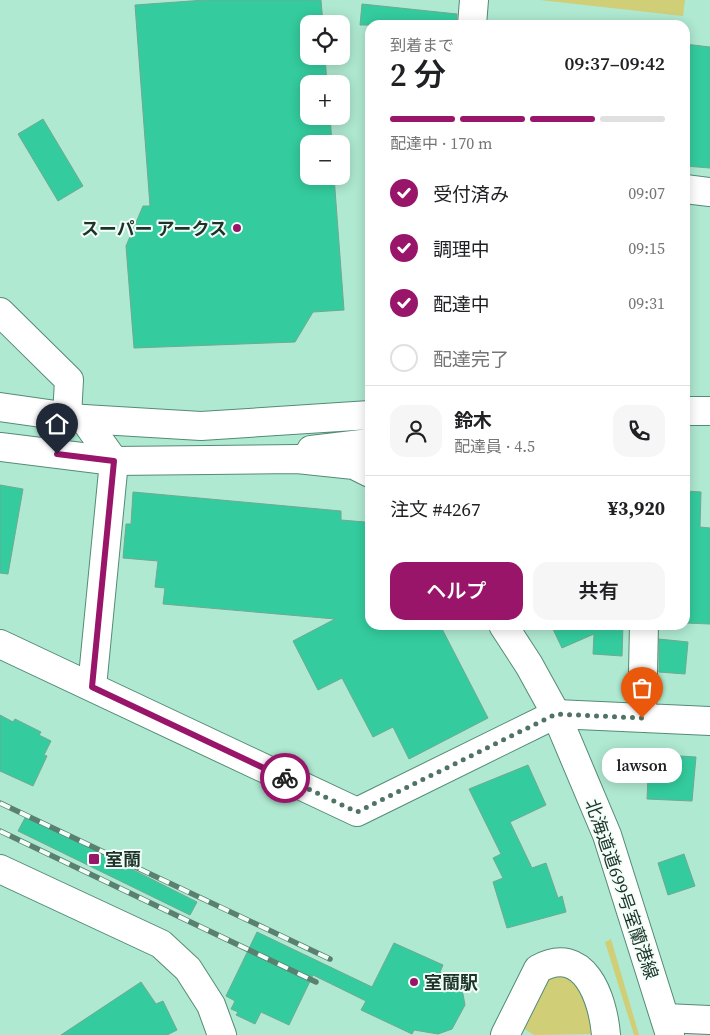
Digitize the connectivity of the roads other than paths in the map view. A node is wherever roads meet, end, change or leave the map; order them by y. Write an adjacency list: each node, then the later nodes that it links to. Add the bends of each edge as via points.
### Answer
1 (474, 0): 2 (street)
2 (472, 20)
3 (690, 190): 4 (street)
4 (710, 192)
5 (0, 312): 10 (street, via 69,380)
6 (0, 407): 10 (street)
7 (690, 411): 8 (street)
8 (710, 411)
9 (365, 415): 10 (street, via 201,426)
10 (75, 418): 14 (street)
11 (365, 444): 13 (street, via 312,449)
12 (0, 447): 14 (street)
13 (297, 459): 14 (street); 15 (street, via 354,465)
14 (114, 461): 22 (street)
15 (365, 470)
16 (493, 630): 21 (street, 北海道道699号室蘭港線, via 498,639)
17 (506, 630): 21 (street, 北海道道699号室蘭港線)
18 (526, 630): 21 (street, 北海道道699号室蘭港線)
19 (644, 630): 24 (street)
20 (0, 644): 22 (street)
21 (529, 665): 23 (street, 北海道道699号室蘭港線)
22 (92, 687): 23 (street, via 357,812)
23 (556, 714): 24 (street); 28 (street, 北海道道699号室蘭港線, via 608,835)
24 (642, 718): 25 (street)
25 (710, 721)
26 (0, 869): 29 (street, via 161,944 188,969 211,1005)
27 (710, 1020): 28 (street)
28 (668, 1026)
29 (222, 1035)
30 (505, 1035): 31 (street, via 538,969 556,961 578,967 592,982)
31 (606, 1035)

